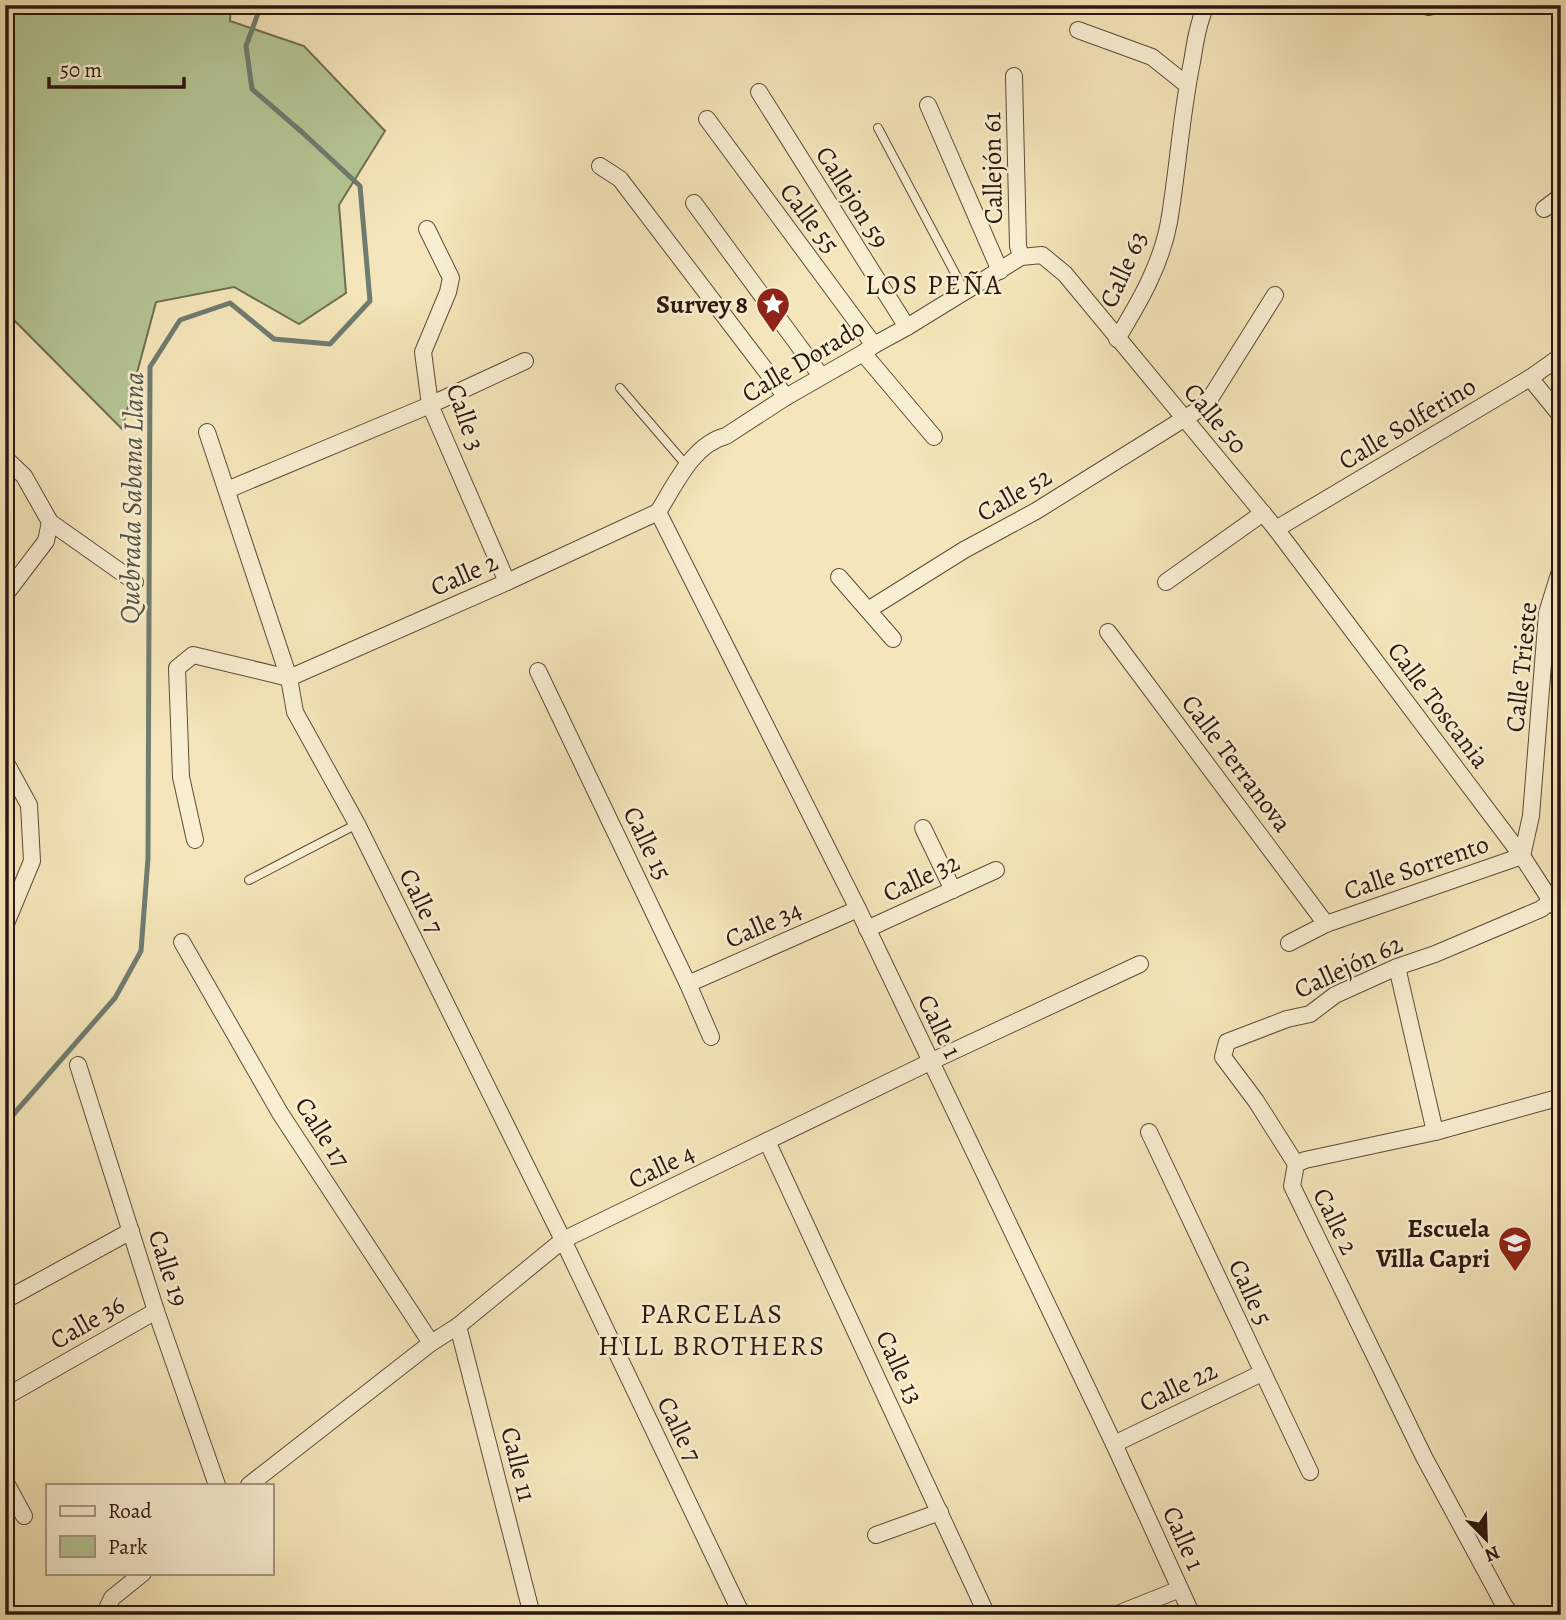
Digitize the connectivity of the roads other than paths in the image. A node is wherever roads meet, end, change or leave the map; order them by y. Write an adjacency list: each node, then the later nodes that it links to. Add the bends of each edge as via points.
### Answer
1 (1206, 5): 6 (street, Calle 63)
2 (1422, 5): 3 (street)
3 (1435, 5)
4 (1078, 30): 6 (street, via 1152,57)
5 (1014, 76): 16 (street, Callejón 61)
6 (1187, 85): 21 (street, Calle 63, via 1169,223 1159,260)
7 (759, 92): 20 (street, Callejon 59)
8 (928, 105): 17 (street)
9 (707, 119): 22 (street, Calle 55)
10 (878, 128): 18 (lane)
11 (600, 166): 28 (street, via 620,179)
12 (1561, 196): 14 (street)
13 (694, 203): 25 (street)
14 (1544, 209)
15 (427, 229): 29 (street, Calle 3, via 451,278 423,352)
16 (1021, 257): 17 (street, Calle Dorado); 21 (street, Calle 63, via 1042,255 1065,274)
17 (1000, 271): 18 (street, Calle Dorado)
18 (965, 292): 20 (street, Calle Dorado)
19 (1275, 295): 31 (street, Calle 52, via 1206,405)
20 (907, 327): 22 (street, Calle Dorado)
21 (1117, 339): 31 (street, Calle 50)
22 (869, 349): 25 (street, Calle Dorado); 33 (street, Calle 55)
23 (1561, 356): 26 (street, Calle Solferino)
24 (525, 361): 29 (street)
25 (821, 376): 28 (street, Calle Dorado)
26 (1530, 378): 30 (street); 40 (street, Calle Solferino)
27 (620, 388): 35 (lane)
28 (786, 397): 35 (street, Calle Dorado, via 705,446)
29 (430, 405): 36 (street); 44 (street, Calle 3)
30 (1561, 416)
31 (1185, 419): 38 (street, Calle 50); 47 (street, Calle 52)
32 (207, 432): 36 (street, Calle 7)
33 (934, 437)
34 (5, 458): 39 (street, via 24,476)
35 (687, 466): 37 (street)
36 (227, 490): 51 (street, Calle 7)
37 (658, 512): 44 (street, Calle 2); 61 (street, Calle 1)
38 (1263, 513): 40 (street, Calle 50); 45 (street)
39 (50, 522): 43 (street); 46 (street, via 46,541)
40 (1276, 530): 56 (street, Calle Toscania)
41 (1561, 568): 56 (street, Calle Trieste, via 1547,613 1531,816)
42 (839, 577): 47 (street)
43 (135, 582)
44 (507, 582): 51 (street, Calle 2)
45 (1166, 582)
46 (5, 596)
47 (868, 610): 49 (street)
48 (1108, 632): 62 (street, Calle Terranova)
49 (894, 639)
50 (538, 671): 69 (street, Calle 15)
51 (289, 678): 53 (street, Calle 7, via 295,712); 55 (street, via 192,654 177,668 181,777)
52 (5, 761): 63 (street, via 29,805 32,861)
53 (357, 824): 58 (lane); 79 (street, Calle 7)
54 (923, 828): 59 (street)
55 (195, 840)
56 (1522, 856): 60 (street, Calle Toscania); 62 (street, Calle Sorrento)
57 (996, 870): 59 (street, Calle 32)
58 (249, 880)
59 (953, 890): 64 (street, Calle 32)
60 (1556, 906): 68 (street, Callejón 62)
61 (858, 909): 64 (street, Calle 1); 69 (street, Calle 34)
62 (1326, 924): 66 (street, Calle Sorrento)
63 (5, 926)
64 (867, 929): 71 (street, Calle 1)
65 (183, 942): 83 (street, Calle 17, via 280,1113)
66 (1289, 943)
67 (1140, 964): 71 (street, Calle 4)
68 (1397, 967): 75 (street); 77 (street, Callejón 62, via 1335,995 1310,1014 1227,1042 1223,1057)
69 (688, 984): 70 (street, Calle 15)
70 (711, 1037)
71 (930, 1062): 76 (street, Calle 4); 86 (street, Calle 1)
72 (78, 1065): 78 (street, Calle 19)
73 (1561, 1097): 75 (street, Calle 2)
74 (1149, 1132): 84 (street, Calle 5)
75 (1435, 1132): 77 (street, Calle 2)
76 (768, 1141): 79 (street, Calle 4); 91 (street, Calle 13)
77 (1296, 1164): 102 (street, Calle 2, via 1292,1186 1424,1457)
78 (131, 1231): 80 (street); 81 (street, Calle 19)
79 (563, 1240): 82 (street, Calle 4); 98 (street, Calle 7)
80 (9, 1298)
81 (156, 1311): 85 (street, Calle 36); 89 (street, Calle 19)
82 (458, 1326): 83 (street, Calle 4); 97 (street, Calle 11)
83 (431, 1343): 90 (street, Calle 4)
84 (1262, 1373): 86 (street, Calle 22); 87 (street, Calle 5)
85 (5, 1397)
86 (1115, 1444): 95 (street, Calle 1)
87 (1310, 1472)
88 (5, 1481): 92 (street)
89 (218, 1484)
90 (250, 1484)
91 (940, 1512): 93 (street); 99 (street, Calle 13)
92 (24, 1517)
93 (876, 1535)
94 (142, 1574): 96 (street, via 112,1598)
95 (1180, 1589): 100 (street); 101 (street, Calle 1)
96 (104, 1615)
97 (532, 1615)
98 (742, 1615)
99 (987, 1615)
100 (1115, 1615)
101 (1192, 1615)
102 (1511, 1615)

